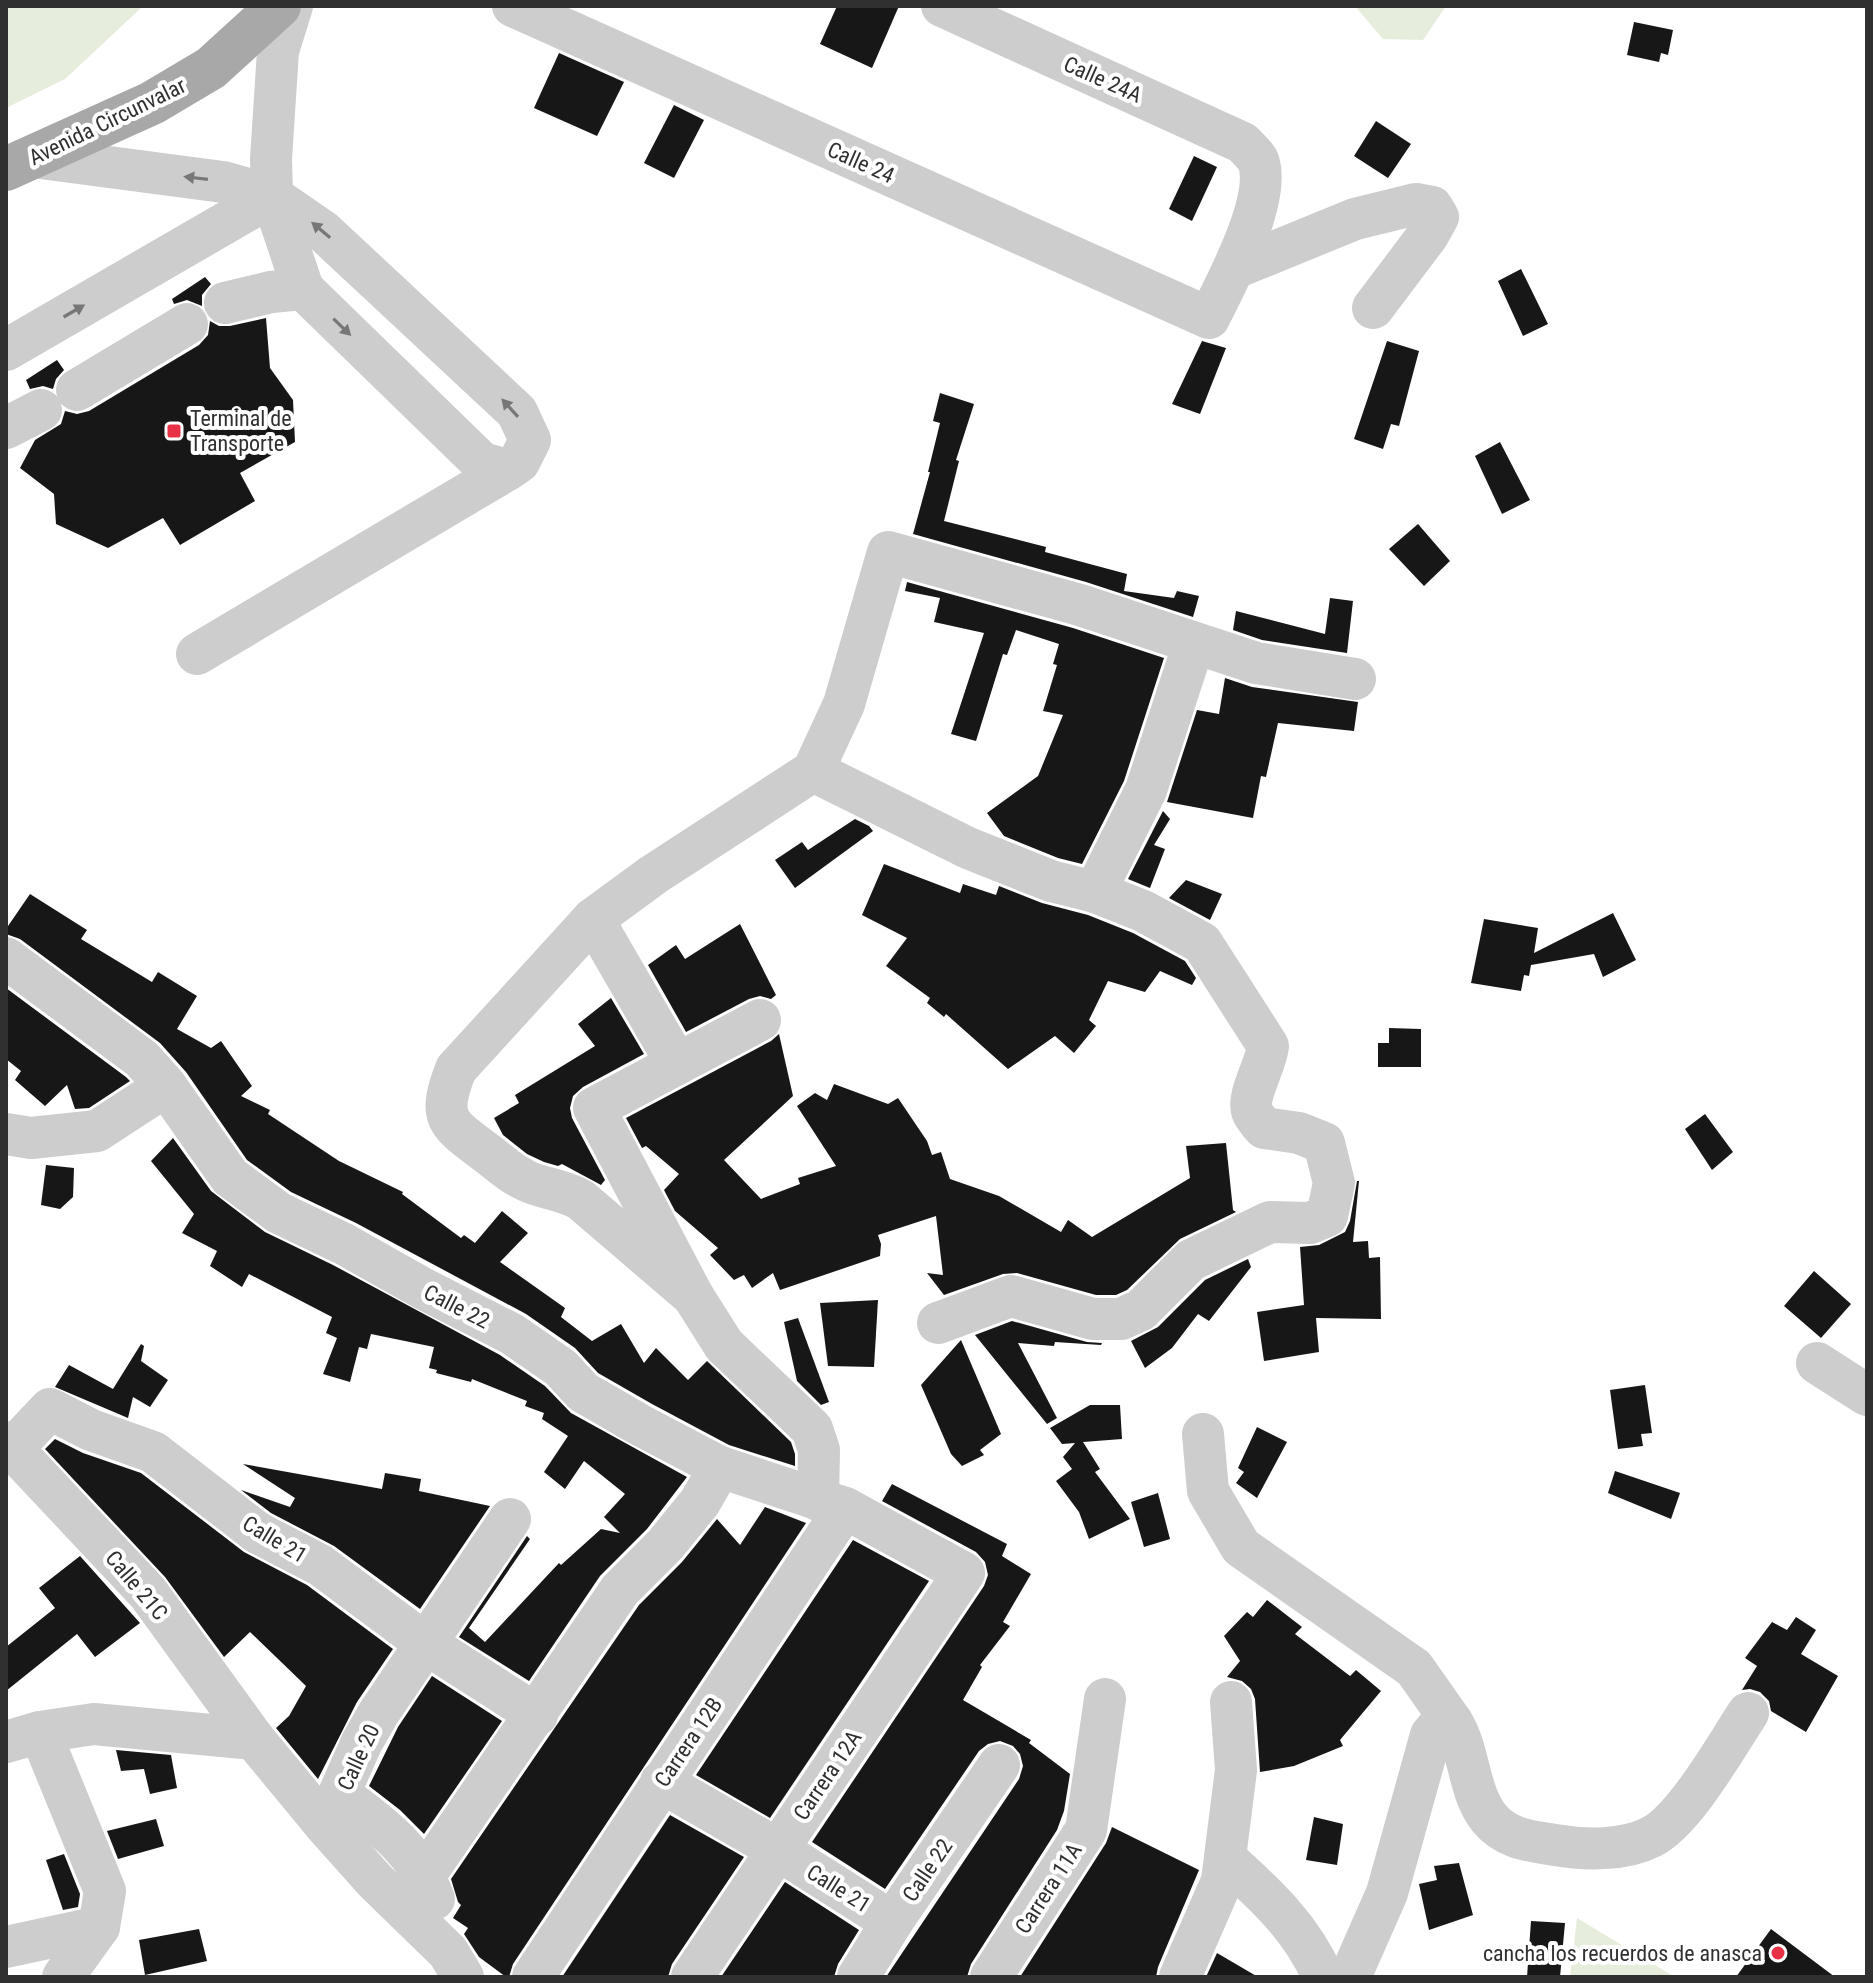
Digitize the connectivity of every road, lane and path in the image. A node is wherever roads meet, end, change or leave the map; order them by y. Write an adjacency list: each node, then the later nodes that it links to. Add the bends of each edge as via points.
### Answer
1 (279, 6): 5 (main road, Avenida Circunvalar, via 211,68 152,103)
2 (292, 6): 6 (street, via 278,51)
3 (942, 6): 7 (street, Calle 24A, via 1243,143 1258,160 1261,190)
4 (521, 8): 7 (street, Calle 24, via 1209,318)
5 (19, 163): 6 (street, one-way to 5, via 223,182)
6 (272, 196): 8 (street); 12 (street, one-way to 6); 14 (street, one-way to 6, via 519,462 530,440 517,412 323,231)
7 (1235, 268): 10 (street, via 1355,219 1416,204 1432,207 1438,217 1428,235)
8 (303, 289): 9 (street); 14 (street, one-way to 14, via 482,463)
9 (225, 303)
10 (1373, 308)
11 (187, 324): 13 (street)
12 (6, 350)
13 (77, 390)
14 (507, 470): 16 (street)
15 (1194, 643): 17 (street, via 1256,663); 18 (street, via 888,552 844,704); 19 (street, via 1146,790)
16 (197, 654)
17 (1355, 679)
18 (813, 771): 19 (street, via 968,848 1051,881); 20 (street)
19 (1095, 892): 27 (street, via 1202,943 1214,958 1268,1046 1251,1099 1252,1112 1264,1128 1324,1143 1334,1183 1327,1216 1310,1223 1270,1222 1191,1260 1141,1310 1121,1319 1093,1319 1011,1296)
20 (593, 919): 23 (street); 26 (street, via 456,1069 446,1108 452,1127 524,1180 581,1200)
21 (6, 958): 24 (street, Calle 22, via 142,1059)
22 (760, 1020): 23 (street)
23 (677, 1064): 26 (street, via 594,1108)
24 (166, 1086): 25 (street, via 97,1131); 32 (street, Calle 22, via 230,1177 279,1213 512,1334 561,1368 583,1392)
25 (19, 1136)
26 (693, 1296): 33 (street, via 724,1345 812,1429)
27 (938, 1323)
28 (1817, 1363): 29 (street)
29 (1867, 1395)
30 (1203, 1434): 41 (street, via 1208,1491 1241,1547 1414,1668)
31 (10, 1445): 36 (street, Calle 21, via 50,1409 153,1452 258,1533 320,1565); 43 (street, Calle 21C, via 148,1593)
32 (720, 1467): 33 (street, Calle 22); 40 (street, via 700,1502 620,1590)
33 (832, 1504): 35 (street, Calle 22); 45 (street, Carrera 12B)
34 (510, 1519): 36 (street, Calle 20)
35 (964, 1573): 47 (street, Carrera 12A)
36 (425, 1643): 40 (street, Calle 21); 46 (street, Calle 20, via 362,1742)
37 (1105, 1699): 58 (street, Carrera 11A, via 1086,1830)
38 (1231, 1702): 48 (street, via 1236,1770)
39 (1748, 1713): 41 (street, via 1676,1818 1651,1837 1621,1846 1574,1848 1516,1839 1489,1818)
40 (537, 1715): 49 (street)
41 (1452, 1722): 61 (street, via 1440,1724 1431,1735 1387,1893)
42 (23, 1737): 43 (street, via 94,1724); 51 (street, via 105,1891)
43 (254, 1739): 46 (street, Calle 21C)
44 (999, 1765): 50 (street, Calle 22)
45 (661, 1782): 47 (street, Calle 21); 55 (street, Carrera 12B)
46 (333, 1810): 49 (street, via 400,1843); 53 (street, via 375,1881)
47 (777, 1849): 50 (street, Calle 21); 56 (street, Carrera 12A)
48 (1226, 1859): 59 (street, via 1222,1881); 60 (street, via 1272,1901 1312,1952)
49 (425, 1875): 53 (street)
50 (892, 1922): 57 (street, Calle 22)
51 (99, 1927): 52 (street); 54 (street)
52 (6, 1947)
53 (456, 1965)
54 (63, 1977)
55 (533, 1977)
56 (692, 1977)
57 (858, 1977)
58 (991, 1977)
59 (1180, 1977)
60 (1323, 1977)
61 (1350, 1977)

